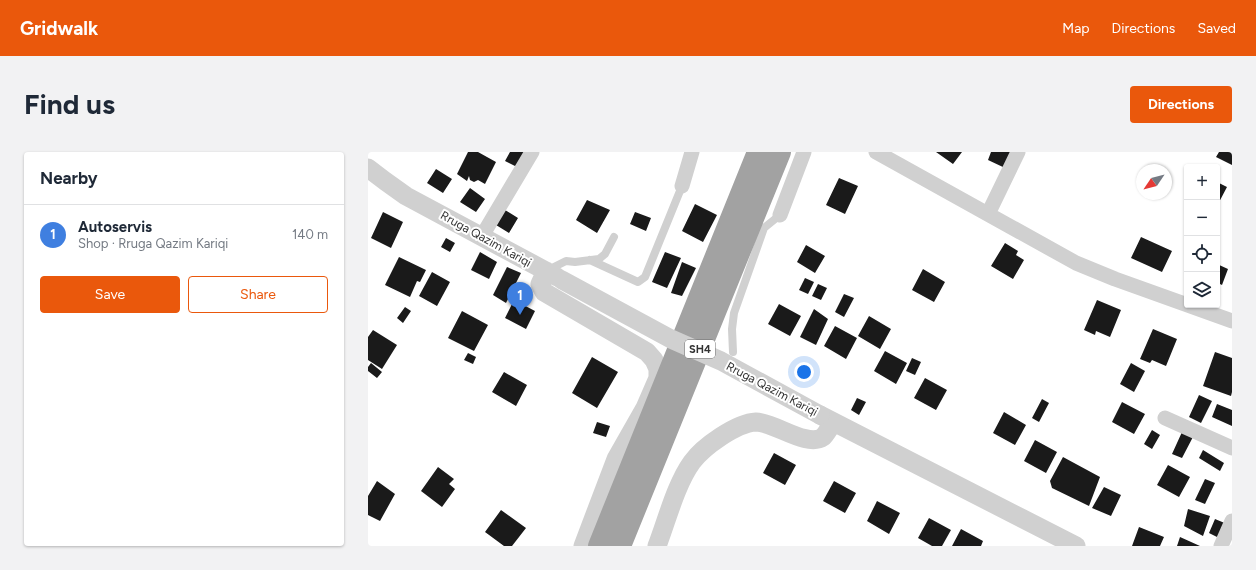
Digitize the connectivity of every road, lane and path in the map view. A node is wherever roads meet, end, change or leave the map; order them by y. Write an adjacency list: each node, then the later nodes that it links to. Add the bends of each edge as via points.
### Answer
1 (532, 152): 12 (street)
2 (692, 152): 9 (street)
3 (758, 152): 23 (highway, SH4)
4 (780, 152): 24 (highway, SH4)
5 (804, 152): 11 (street)
6 (876, 152): 10 (street)
7 (1018, 152): 10 (street)
8 (368, 168): 12 (street, Rruga Qazim Kariqi, via 406,196)
9 (682, 186): 14 (lane, via 645,277 638,282)
10 (988, 214): 16 (street, via 1076,263 1115,280)
11 (780, 215): 17 (lane, via 764,228 734,313)
12 (482, 236): 15 (street, Rruga Qazim Kariqi)
13 (614, 237): 14 (lane, via 605,254 599,259)
14 (590, 260): 15 (lane, via 566,261)
15 (554, 276): 18 (street, Rruga Qazim Kariqi, bridge); 22 (street, via 540,284 544,292 647,352 658,369 653,391 616,459)
16 (1232, 321)
17 (733, 352)
18 (827, 418): 25 (street, via 826,433 816,439 801,437 756,422 736,428 708,446 693,461 682,478); 26 (street, Rruga Qazim Kariqi)
19 (1165, 418): 20 (street)
20 (1232, 448)
21 (1232, 521): 27 (street)
22 (583, 546)
23 (599, 546)
24 (620, 546)
25 (657, 546)
26 (1076, 546)
27 (1221, 546)

